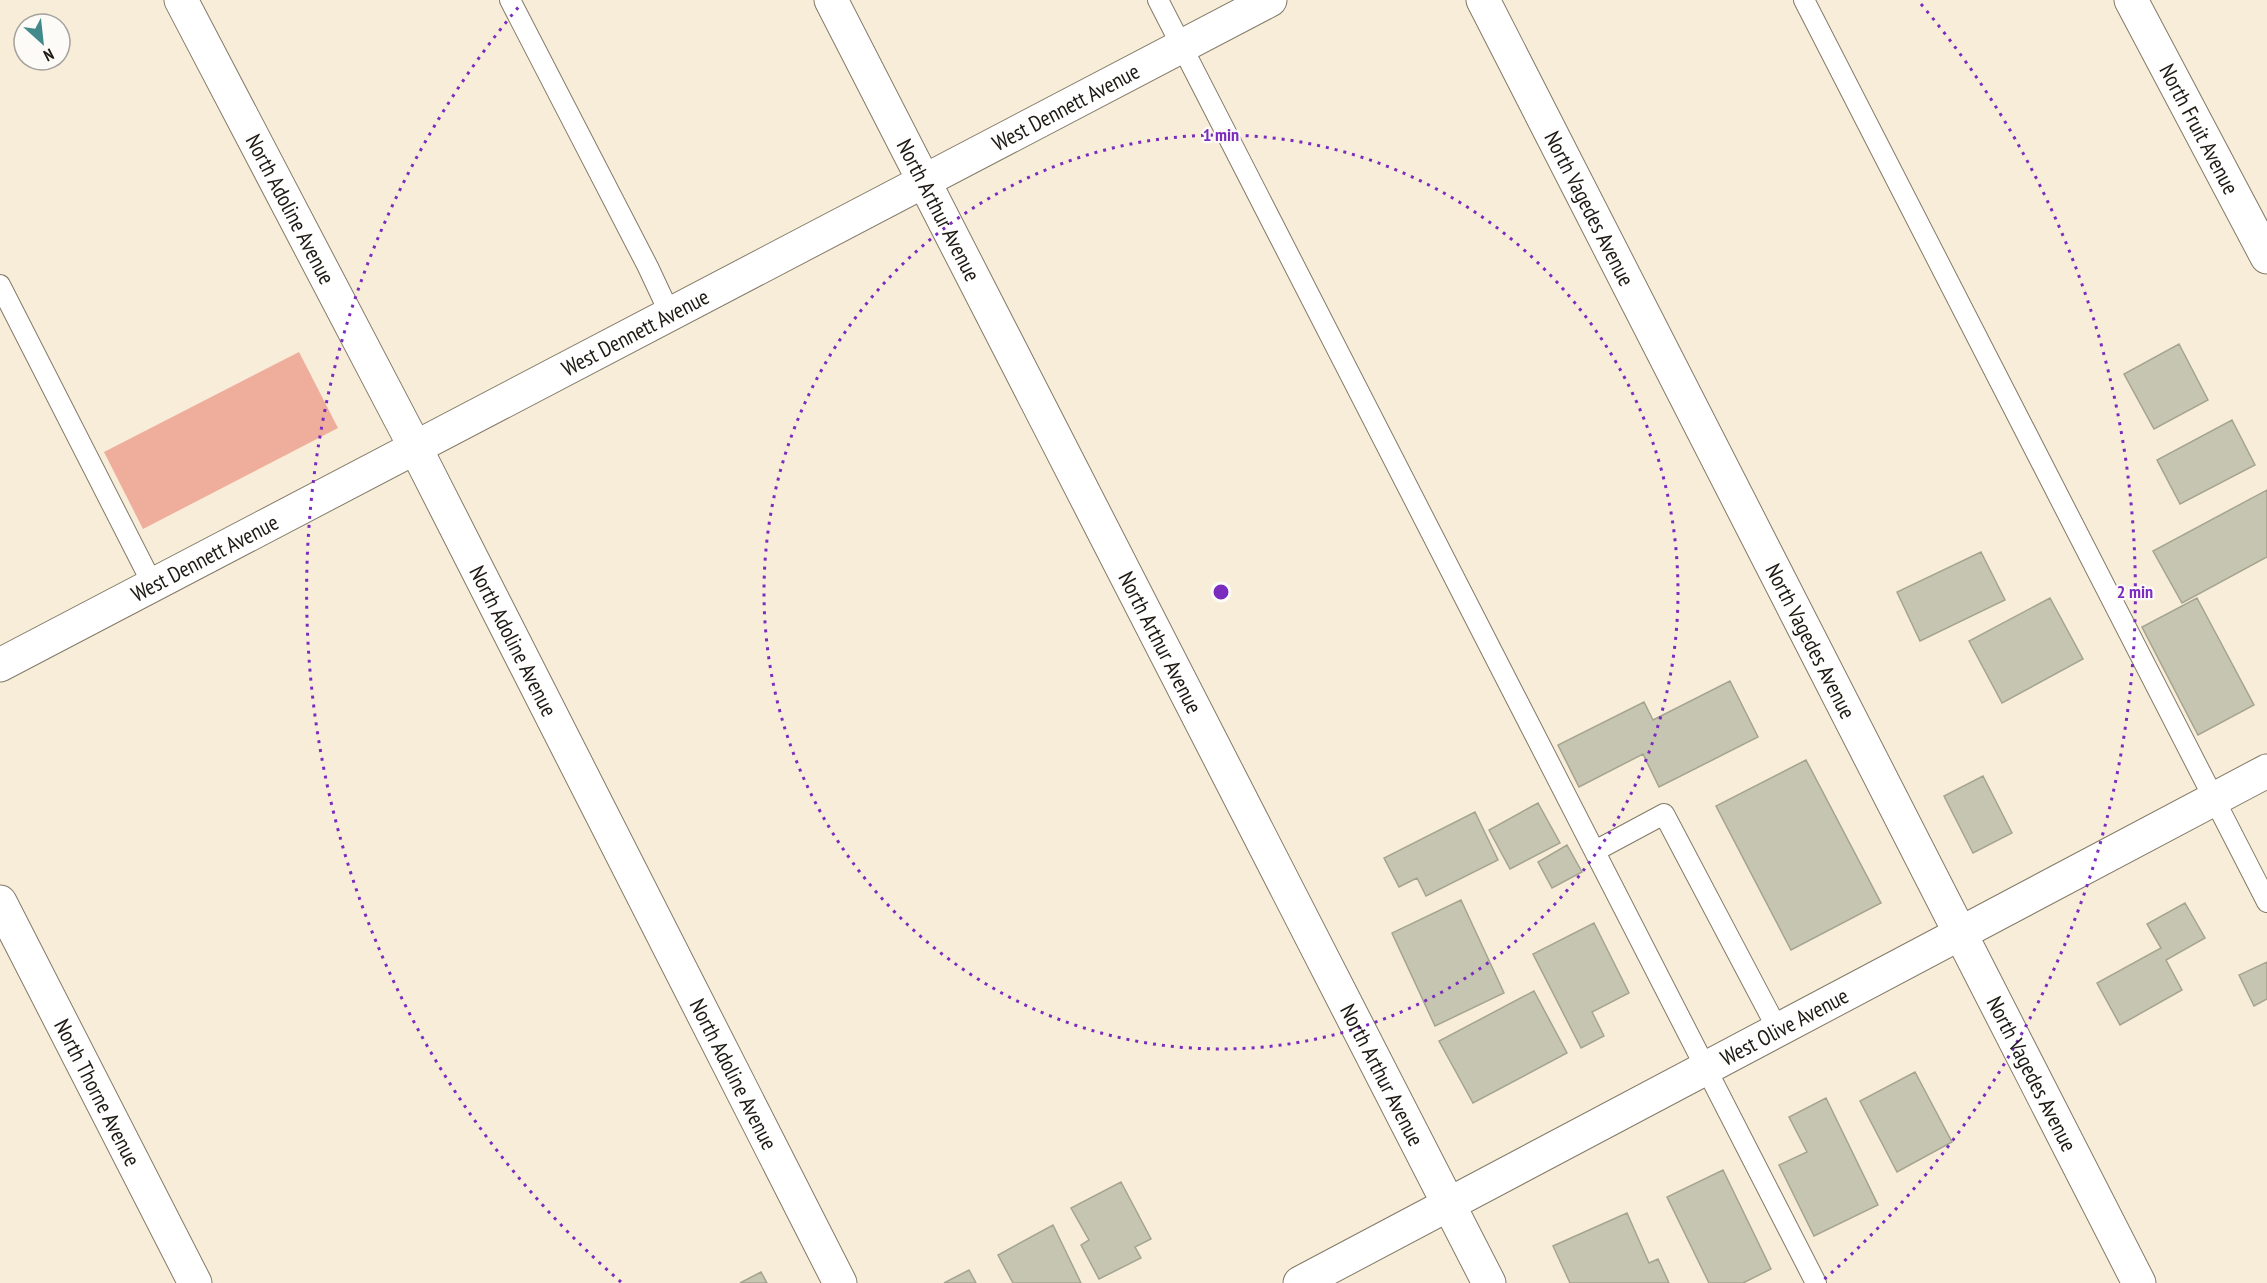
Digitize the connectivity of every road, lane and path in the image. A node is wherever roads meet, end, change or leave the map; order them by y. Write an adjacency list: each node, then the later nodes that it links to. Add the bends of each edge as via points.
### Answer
1 (182, 0): 14 (street, North Adoline Avenue)
2 (510, 0): 13 (lane)
3 (831, 0): 10 (street, North Arthur Avenue)
4 (1158, 0): 9 (lane)
5 (1270, 0): 9 (street, West Dennett Avenue)
6 (1483, 0): 22 (street, North Vagedes Avenue)
7 (1804, 0): 18 (lane)
8 (2131, 0): 11 (street, North Fruit Avenue)
9 (1182, 46): 10 (street, West Dennett Avenue); 19 (lane)
10 (924, 181): 13 (street, West Dennett Avenue); 25 (street, North Arthur Avenue)
11 (2267, 257)
12 (0, 285): 15 (lane)
13 (670, 314): 14 (street, West Dennett Avenue)
14 (415, 447): 15 (street, West Dennett Avenue); 27 (street, North Adoline Avenue)
15 (153, 585): 16 (street, West Dennett Avenue)
16 (0, 665)
17 (2267, 771): 18 (street, West Olive Avenue)
18 (2214, 799): 21 (lane); 22 (street, West Olive Avenue)
19 (1595, 851): 23 (lane, via 1665,814); 24 (lane)
20 (0, 902): 26 (street, North Thorne Avenue)
21 (2267, 902)
22 (1960, 933): 23 (street, West Olive Avenue); 31 (street, North Vagedes Avenue)
23 (1778, 1030): 24 (street, West Olive Avenue)
24 (1706, 1068): 25 (street, West Olive Avenue); 30 (lane)
25 (1449, 1204): 28 (street, West Olive Avenue); 29 (street, North Arthur Avenue)
26 (195, 1283)
27 (840, 1283)
28 (1300, 1283)
29 (1490, 1283)
30 (1816, 1283)
31 (2139, 1283)

